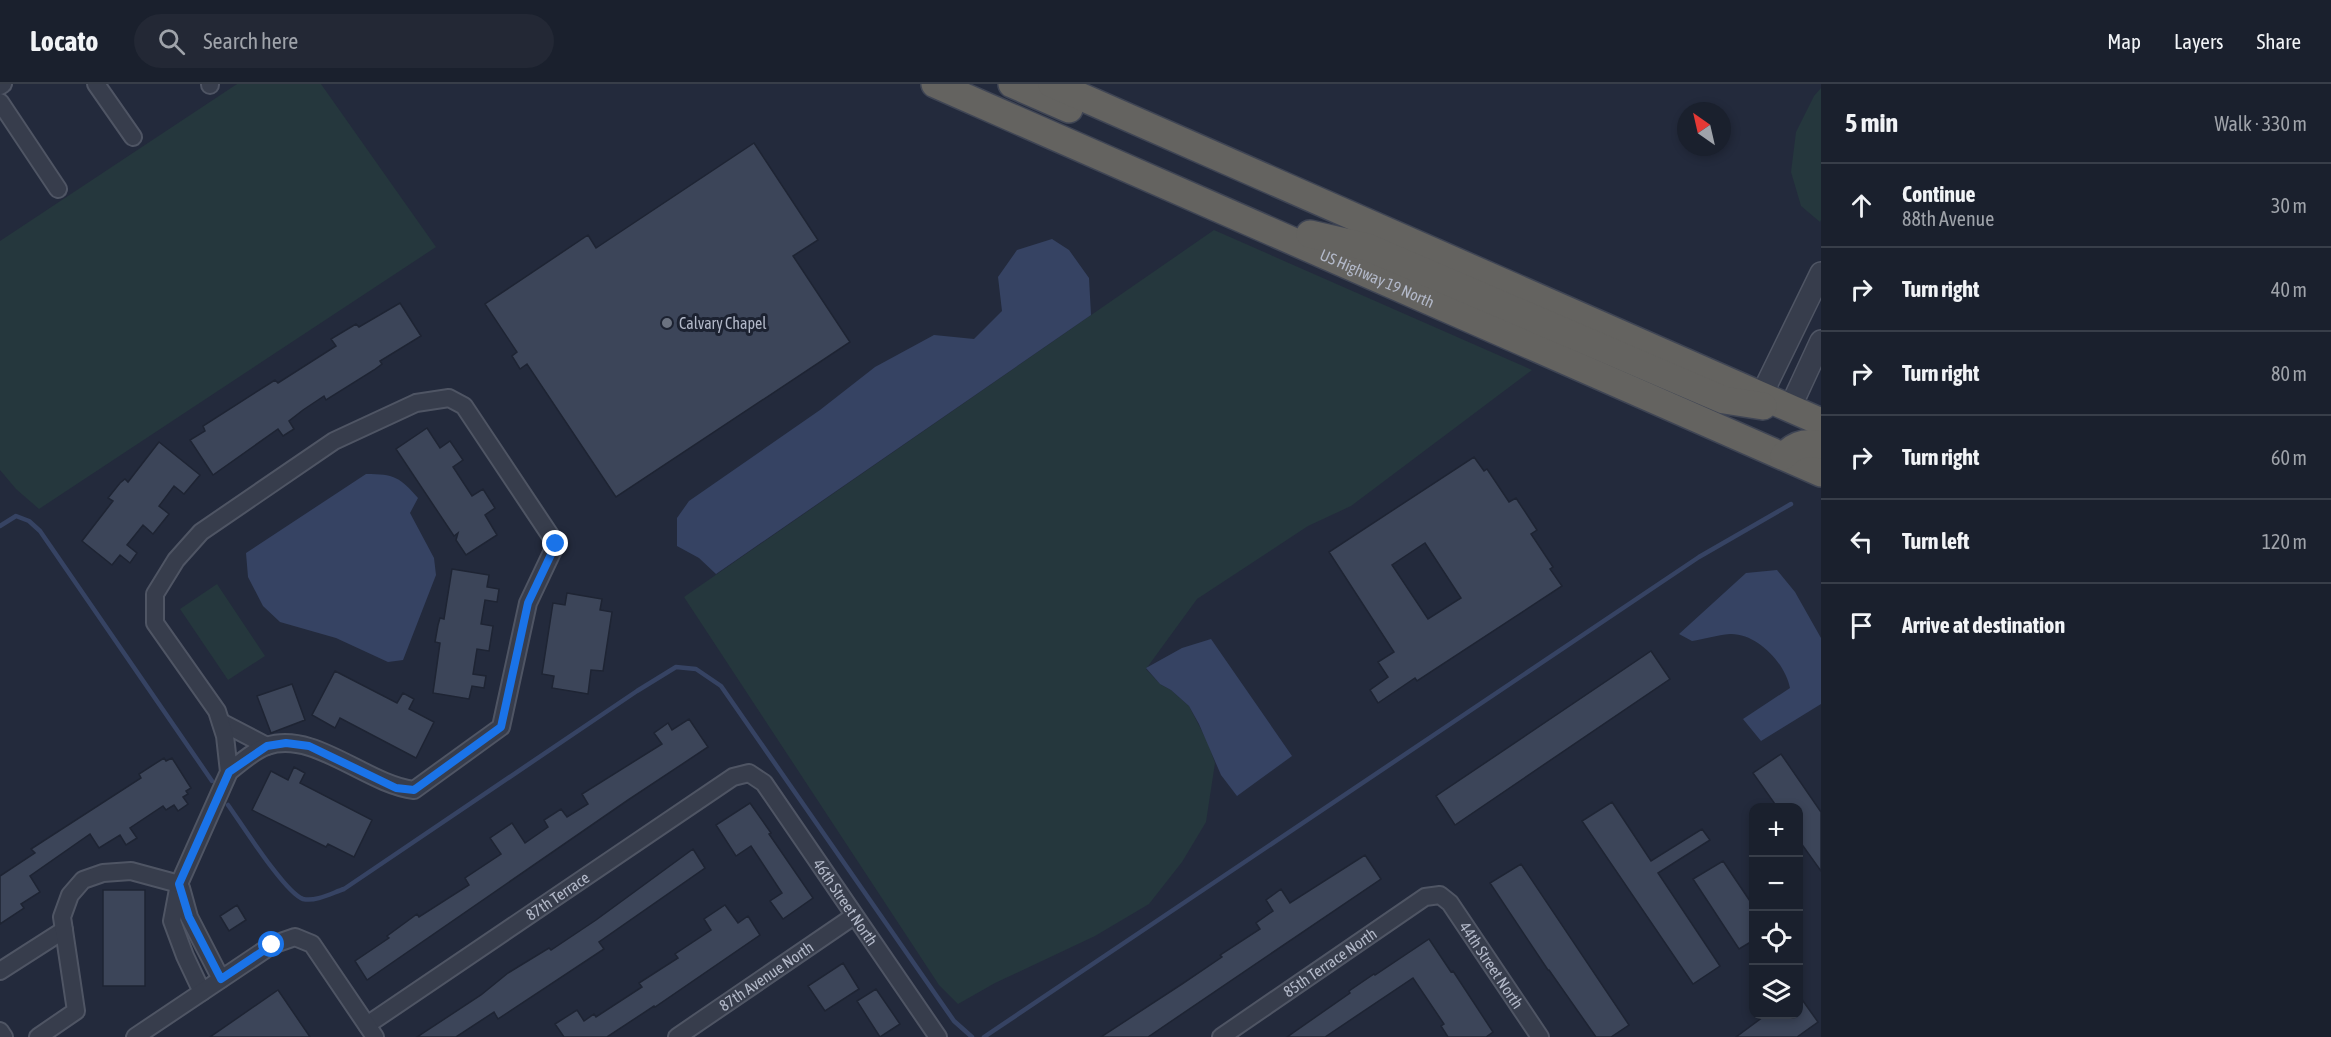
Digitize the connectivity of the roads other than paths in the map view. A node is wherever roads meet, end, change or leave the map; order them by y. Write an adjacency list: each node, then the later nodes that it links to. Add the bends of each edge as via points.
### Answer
1 (96, 84): 6 (street)
2 (935, 84): 9 (highway, US Highway 19 North)
3 (1012, 84): 7 (highway, via 1179,156)
4 (1052, 84): 7 (highway)
5 (0, 102): 8 (street)
6 (133, 136)
7 (1228, 162): 12 (highway)
8 (58, 189)
9 (1247, 220): 13 (highway, via 1367,247 1724,400); 16 (highway, US Highway 19 North)
10 (1821, 273): 12 (street)
11 (1821, 341): 13 (street)
12 (1761, 396): 13 (highway)
13 (1790, 408): 14 (highway)
14 (1821, 422)
15 (1821, 445): 16 (highway, via 1804,443)
16 (1784, 456): 17 (highway, US Highway 19 North)
17 (1821, 472)
18 (221, 722): 19 (street); 19 (street, via 154,622 155,594 176,560 201,532 334,441 416,403 449,398 464,406 556,544 528,603 501,727 414,790 396,788 309,746); 20 (street)
19 (267, 746): 20 (street)
20 (229, 772): 22 (street)
21 (748, 772): 24 (street, 46th Street North, via 764,783); 30 (street, 87th Terrace, via 733,777)
22 (179, 884): 25 (street, via 131,871 103,873 83,880 70,895 62,917); 27 (street, via 189,917); 28 (street, via 172,921)
23 (1440, 895): 36 (street, 85th Terrace North, via 1425,897); 37 (street, 44th Street North, via 1450,903)
24 (854, 916): 34 (street, 87th Avenue North); 35 (street, 46th Street North)
25 (64, 930): 26 (street); 32 (street, via 76,1011)
26 (0, 971)
27 (221, 979): 28 (street); 30 (street, via 272,945 295,937 312,944)
28 (202, 992): 33 (street)
29 (0, 1031): 31 (street)
30 (371, 1031)
31 (4, 1037)
32 (38, 1037)
33 (135, 1037)
34 (677, 1037)
35 (938, 1037)
36 (1221, 1037)
37 (1540, 1037)

